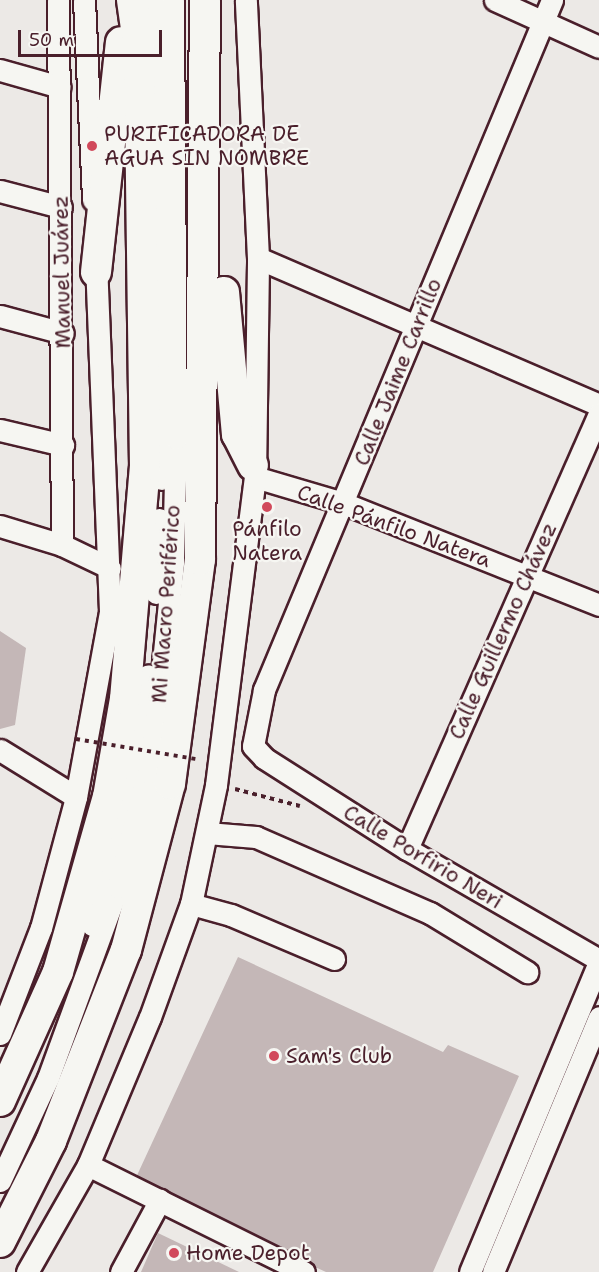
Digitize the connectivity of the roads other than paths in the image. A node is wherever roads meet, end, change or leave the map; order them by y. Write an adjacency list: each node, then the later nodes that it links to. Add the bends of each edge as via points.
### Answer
1 (58, 0): 14 (street, Manuel Juárez)
2 (84, 0): 19 (street)
3 (125, 0): 19 (highway)
4 (132, 0): 45 (highway, via 139,50 145,466 125,699 108,797 58,972)
5 (153, 0): 46 (street, Mi Macro Periférico, via 161,479 153,640 131,773 92,924 36,1076)
6 (173, 0): 48 (street, Mi Macro Periférico, via 176,438 173,562 159,701 148,772 118,887 48,1078)
7 (205, 0): 15 (highway)
8 (246, 0): 18 (street)
9 (495, 0): 11 (street)
10 (552, 0): 11 (street, Calle Jaime Carrillo)
11 (542, 22): 12 (street); 21 (street, Calle Jaime Carrillo)
12 (599, 47)
13 (0, 70): 14 (street)
14 (60, 87): 17 (street, Manuel Juárez)
15 (204, 167): 27 (highway, via 221,259 237,434); 51 (highway, via 200,560 170,784 126,950 51,1141)
16 (0, 191): 17 (street)
17 (61, 207): 22 (street, Manuel Juárez)
18 (258, 258): 21 (street); 27 (street)
19 (96, 272): 31 (street)
20 (0, 316): 22 (street)
21 (417, 325): 23 (street); 28 (street, Calle Jaime Carrillo)
22 (63, 333): 26 (street, Manuel Juárez)
23 (599, 405)
24 (599, 413): 32 (street, Calle Guillermo Chávez)
25 (0, 430): 26 (street)
26 (63, 445): 30 (street, Manuel Juárez)
27 (254, 471): 28 (street, Calle Pánfilo Natera); 37 (street)
28 (343, 503): 32 (street, Calle Pánfilo Natera); 34 (street, Calle Jaime Carrillo, via 264,690)
29 (0, 526): 30 (street)
30 (62, 545): 31 (street)
31 (110, 568): 36 (street, via 100,686)
32 (528, 576): 33 (street, Calle Pánfilo Natera); 38 (street, Calle Guillermo Chávez)
33 (599, 605)
34 (253, 746): 38 (street, Calle Porfirio Neri, via 264,758)
35 (0, 750): 36 (street)
36 (76, 797): 44 (street, via 41,928)
37 (207, 833): 39 (street); 42 (street, via 256,837 430,913)
38 (407, 849): 41 (street, Calle Porfirio Neri)
39 (191, 904): 40 (street); 47 (street)
40 (334, 959)
41 (599, 961): 56 (street)
42 (527, 972)
43 (599, 1017): 57 (street)
44 (0, 1034)
45 (0, 1101)
46 (0, 1150)
47 (88, 1164): 49 (street); 50 (street)
48 (0, 1181)
49 (160, 1200): 54 (street); 55 (street)
50 (45, 1239): 52 (street); 53 (street)
51 (0, 1242)
52 (15, 1272)
53 (27, 1272)
54 (121, 1272)
55 (304, 1272)
56 (471, 1272)
57 (493, 1272)

